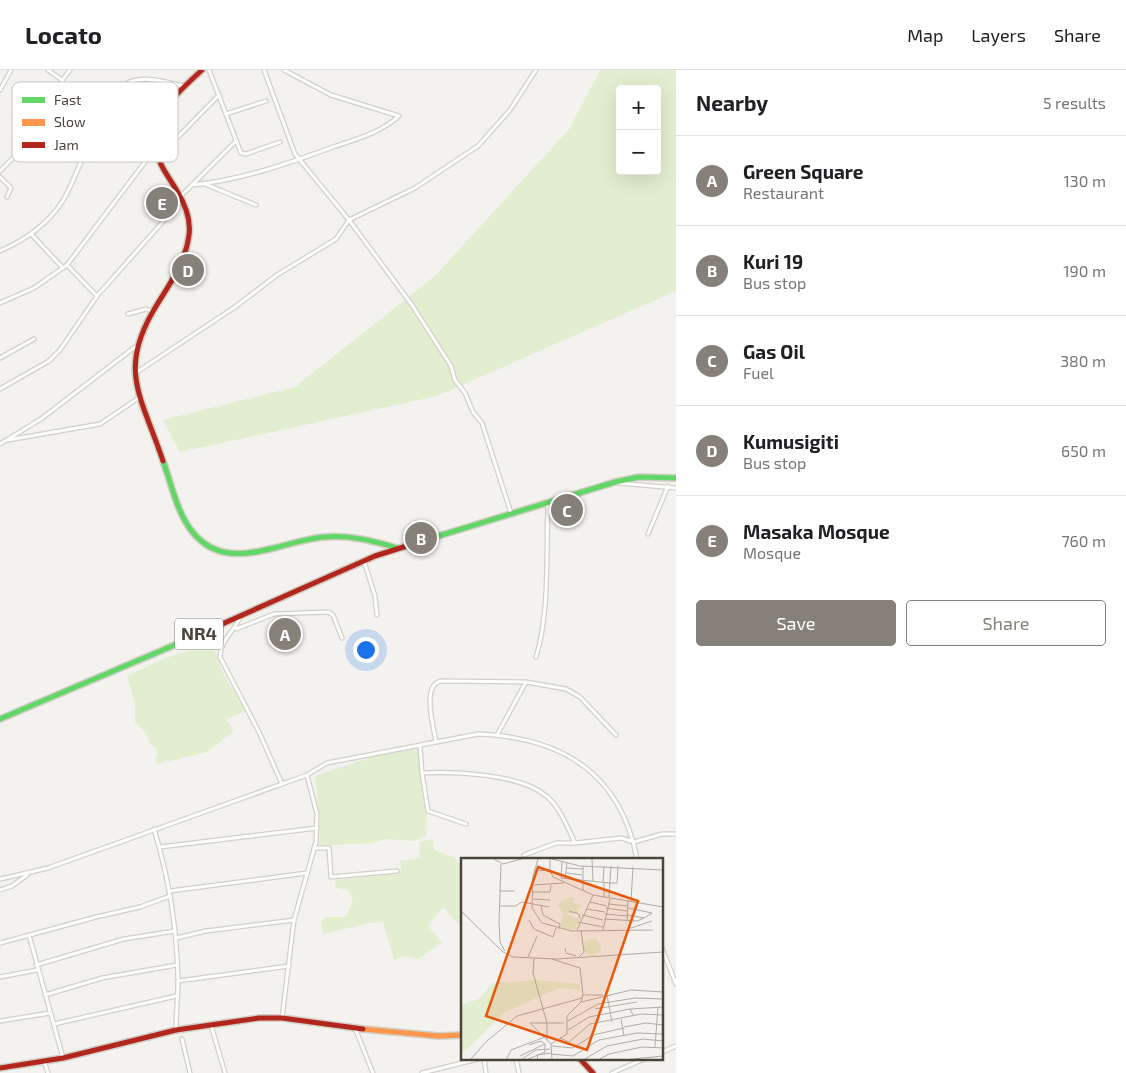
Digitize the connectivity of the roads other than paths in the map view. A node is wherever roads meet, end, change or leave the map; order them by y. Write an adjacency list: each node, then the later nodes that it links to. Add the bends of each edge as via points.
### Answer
1 (11, 70): 14 (street)
2 (48, 70): 9 (street)
3 (70, 70): 9 (street)
4 (202, 70): 13 (main road)
5 (209, 70): 16 (street)
6 (264, 70): 23 (street, via 287,137)
7 (284, 70): 23 (street, via 331,95 399,116 374,133)
8 (536, 70): 34 (street, via 510,110 478,146 416,188)
9 (62, 80)
10 (131, 82): 11 (street)
11 (160, 82)
12 (178, 85): 13 (street)
13 (185, 86): 15 (main road)
14 (0, 90)
15 (178, 93)
16 (219, 95): 18 (street); 19 (street)
17 (266, 101): 18 (street)
18 (226, 114): 20 (street)
19 (178, 137)
20 (236, 141): 21 (street, via 241,153 246,154); 30 (street)
21 (280, 142)
22 (12, 159): 27 (street)
23 (300, 160): 29 (street, via 268,171); 34 (street)
24 (82, 162): 35 (street, via 62,203)
25 (145, 162): 37 (street)
26 (159, 162): 32 (main road)
27 (0, 171)
28 (0, 177): 31 (street, via 11,188)
29 (204, 184): 30 (street); 33 (street)
30 (192, 185): 32 (street)
31 (7, 197)
32 (182, 198): 39 (street); 41 (main road, via 188,223 187,245 181,263)
33 (256, 205)
34 (349, 220): 46 (street, via 336,239 277,275); 56 (street, via 412,305 451,366 473,412 482,423)
35 (32, 235): 36 (street); 38 (street)
36 (0, 251)
37 (67, 265): 38 (street); 39 (street)
38 (63, 268): 40 (street, via 34,288)
39 (97, 296): 47 (street, via 49,361)
40 (0, 303)
41 (152, 310): 42 (street); 44 (main road)
42 (128, 314)
43 (34, 339): 45 (street)
44 (135, 347): 46 (main road); 49 (street, via 41,419)
45 (0, 358)
46 (134, 375): 48 (main road)
47 (0, 388)
48 (140, 397): 49 (street, via 100,424); 58 (main road, via 187,522 195,536 211,548 224,553 244,554 294,541 333,537 379,542)
49 (7, 440): 50 (street)
50 (0, 444)
51 (676, 478): 52 (main road, NR4, via 639,477)
52 (615, 482): 53 (street, via 626,486); 55 (main road, NR4)
53 (668, 486): 54 (street); 57 (street)
54 (676, 488)
55 (548, 502): 56 (main road, NR4); 64 (street, via 545,593)
56 (511, 513): 58 (main road, NR4)
57 (648, 534)
58 (398, 548): 59 (main road, NR4)
59 (364, 560): 60 (street); 61 (main road, NR4)
60 (377, 615)
61 (240, 617): 62 (street); 66 (main road, NR4)
62 (235, 630): 63 (street, via 274,614 328,612 334,615); 73 (street, via 220,650 222,664 259,732)
63 (342, 638)
64 (536, 657)
65 (526, 682): 67 (street); 68 (street, via 573,692); 69 (street, via 436,682 429,697)
66 (0, 719)
67 (497, 735): 69 (street, via 467,735); 78 (street, via 548,747 593,774 603,782 618,804)
68 (616, 735)
69 (436, 742): 70 (street)
70 (420, 746): 71 (street); 72 (street, via 338,760 319,766)
71 (422, 773): 74 (street, via 428,811); 79 (street, via 482,774 540,791 549,798)
72 (307, 775): 73 (street); 75 (street, via 317,814)
73 (282, 784): 76 (street)
74 (466, 824)
75 (317, 828): 80 (street); 81 (street)
76 (154, 829): 80 (street); 85 (street)
77 (676, 834): 78 (street, via 662,834)
78 (634, 842): 79 (street, via 620,838); 83 (street)
79 (575, 843): 82 (street, via 546,845)
80 (160, 847): 89 (street)
81 (314, 848): 84 (street, via 330,848 331,877); 86 (street)
82 (524, 855)
83 (637, 858)
84 (397, 870)
85 (28, 874): 87 (street); 88 (street)
86 (307, 874): 89 (street); 91 (street)
87 (0, 879)
88 (0, 890)
89 (170, 891): 90 (street)
90 (170, 896): 92 (street); 93 (street, via 140,907)
91 (294, 920): 94 (street); 99 (street)
92 (175, 931): 94 (street); 97 (street, via 124,939)
93 (29, 935): 95 (street); 97 (street)
94 (176, 938): 98 (street)
95 (0, 943)
96 (664, 954): 103 (street)
97 (36, 965): 100 (street)
98 (177, 965): 102 (street); 104 (street, via 109,976)
99 (289, 966): 102 (street); 107 (street)
100 (37, 970): 101 (street); 104 (street)
101 (0, 977)
102 (178, 981): 105 (street)
103 (676, 984)
104 (45, 995): 106 (street)
105 (176, 996): 109 (street); 112 (street)
106 (50, 1013): 108 (street); 109 (street)
107 (282, 1018): 110 (main road); 111 (main road)
108 (0, 1021)
109 (54, 1024): 117 (street)
110 (211, 1025): 112 (main road); 127 (street)
111 (355, 1028): 113 (main road); 128 (street)
112 (176, 1030): 117 (main road)
113 (461, 1036)
114 (182, 1040): 126 (street)
115 (676, 1046): 116 (street)
116 (664, 1051)
117 (63, 1058): 123 (main road)
118 (474, 1060): 129 (street)
119 (484, 1060): 130 (street)
120 (516, 1060): 131 (street)
121 (581, 1060): 132 (main road)
122 (642, 1060): 133 (street)
123 (44, 1061): 124 (main road); 125 (street)
124 (0, 1068)
125 (48, 1073)
126 (190, 1073)
127 (225, 1073)
128 (373, 1073)
129 (422, 1073)
130 (486, 1073)
131 (519, 1073)
132 (593, 1073)
133 (612, 1073)

